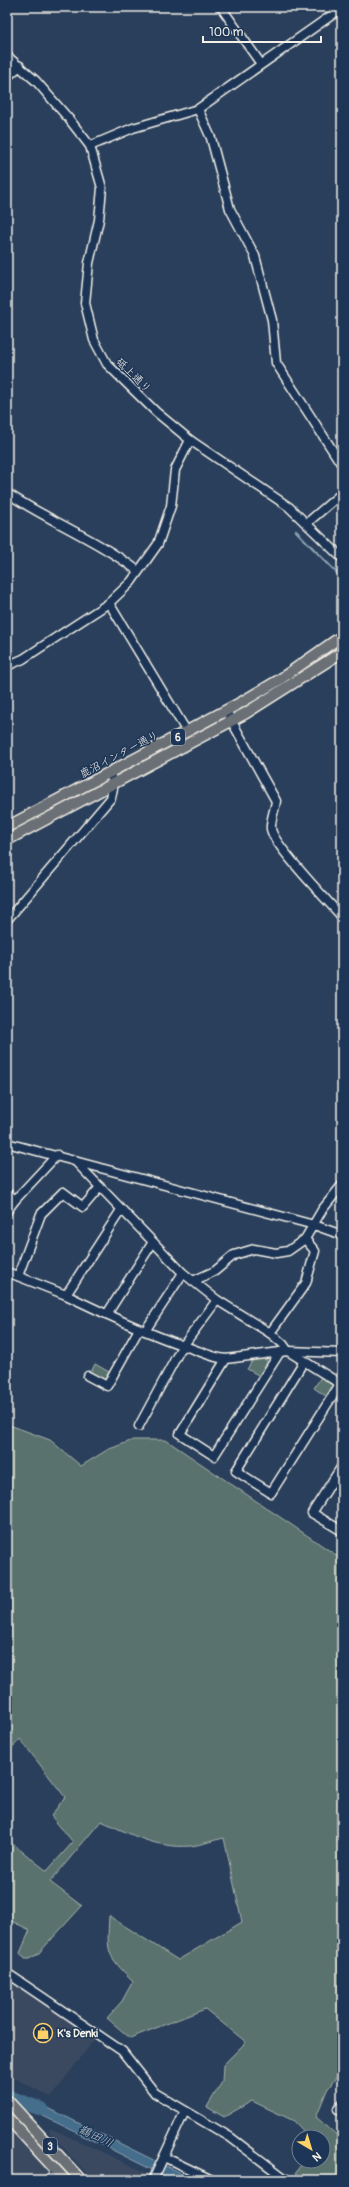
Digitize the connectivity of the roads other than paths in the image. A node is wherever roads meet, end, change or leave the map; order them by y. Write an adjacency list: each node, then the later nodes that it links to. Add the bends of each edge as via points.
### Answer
1 (221, 7): 4 (street)
2 (342, 8): 4 (street)
3 (7, 56): 5 (street, 砥上通り)
4 (261, 64): 7 (street)
5 (20, 66): 6 (street); 8 (street, 砥上通り, via 70,119)
6 (7, 77)
7 (198, 109): 8 (street, via 133,128); 10 (street, via 211,138 230,209 255,256 272,320 276,363)
8 (90, 146): 9 (street, 砥上通り, via 102,188 84,303 94,340 107,364 125,384)
9 (190, 440): 13 (street, 砥上通り, via 272,494); 15 (street, via 175,470 171,506 158,544)
10 (342, 465)
11 (7, 493): 15 (street, via 119,556)
12 (342, 493): 13 (street)
13 (307, 523): 14 (street, 砥上通り)
14 (342, 558)
15 (138, 571): 16 (street, via 131,582)
16 (109, 603): 19 (street, via 23,659); 22 (street)
17 (342, 636): 20 (main road, 鹿沼インター通り / 6, via 280,680)
18 (342, 652): 21 (main road, 鹿沼インター通り / 6)
19 (7, 666)
20 (226, 711): 21 (street); 22 (main road, 鹿沼インター通り / 6)
21 (232, 721): 24 (main road, 鹿沼インター通り / 6); 27 (street, via 276,802 271,828 274,837)
22 (187, 732): 23 (main road, 鹿沼インター通り / 6)
23 (109, 773): 24 (street); 25 (main road, 鹿沼インター通り / 6)
24 (114, 783): 26 (main road, 鹿沼インター通り / 6); 28 (street, via 111,798)
25 (7, 827)
26 (7, 840)
27 (342, 917)
28 (7, 920)
29 (7, 1144): 30 (street)
30 (56, 1156): 31 (street); 35 (street)
31 (74, 1160): 33 (street); 38 (street)
32 (342, 1185): 38 (street, via 322,1210)
33 (100, 1187): 36 (street); 44 (street, via 83,1207 63,1192 41,1214)
34 (7, 1193): 35 (street)
35 (15, 1200): 37 (street)
36 (121, 1210): 41 (street, via 139,1225); 46 (street)
37 (7, 1211)
38 (314, 1225): 39 (street); 40 (street)
39 (342, 1235)
40 (305, 1239): 45 (street, via 288,1251 276,1253 254,1249 234,1255 215,1271); 50 (street, via 315,1251 306,1283)
41 (153, 1242): 43 (street); 48 (street)
42 (7, 1272): 44 (street)
43 (183, 1273): 45 (street); 49 (street)
44 (18, 1276): 46 (street)
45 (193, 1281): 47 (street)
46 (66, 1295): 48 (street)
47 (217, 1300): 50 (street); 51 (street)
48 (107, 1314): 49 (street)
49 (142, 1330): 51 (street); 56 (street, via 107,1386)
50 (270, 1333): 52 (street, via 283,1344)
51 (185, 1347): 54 (street); 58 (street, via 180,1350)
52 (284, 1351): 53 (street); 54 (street); 54 (street, via 214,1456 180,1434); 55 (street)
53 (342, 1353)
54 (226, 1359)
55 (304, 1361): 57 (street); 57 (street, via 236,1471 272,1493)
56 (88, 1376)
57 (341, 1385)
58 (139, 1426)
59 (342, 1466): 60 (street, via 312,1513)
60 (342, 1531)
61 (7, 1973): 63 (street, via 122,2051 155,2093)
62 (7, 2100): 70 (main road, 3)
63 (185, 2111): 65 (street); 72 (street, via 230,2137)
64 (7, 2117): 66 (main road, 3)
65 (164, 2157): 67 (street); 71 (street)
66 (57, 2171): 68 (street); 69 (main road, 3)
67 (156, 2179)
68 (48, 2180)
69 (66, 2180)
70 (81, 2180)
71 (212, 2180)
72 (288, 2180)

